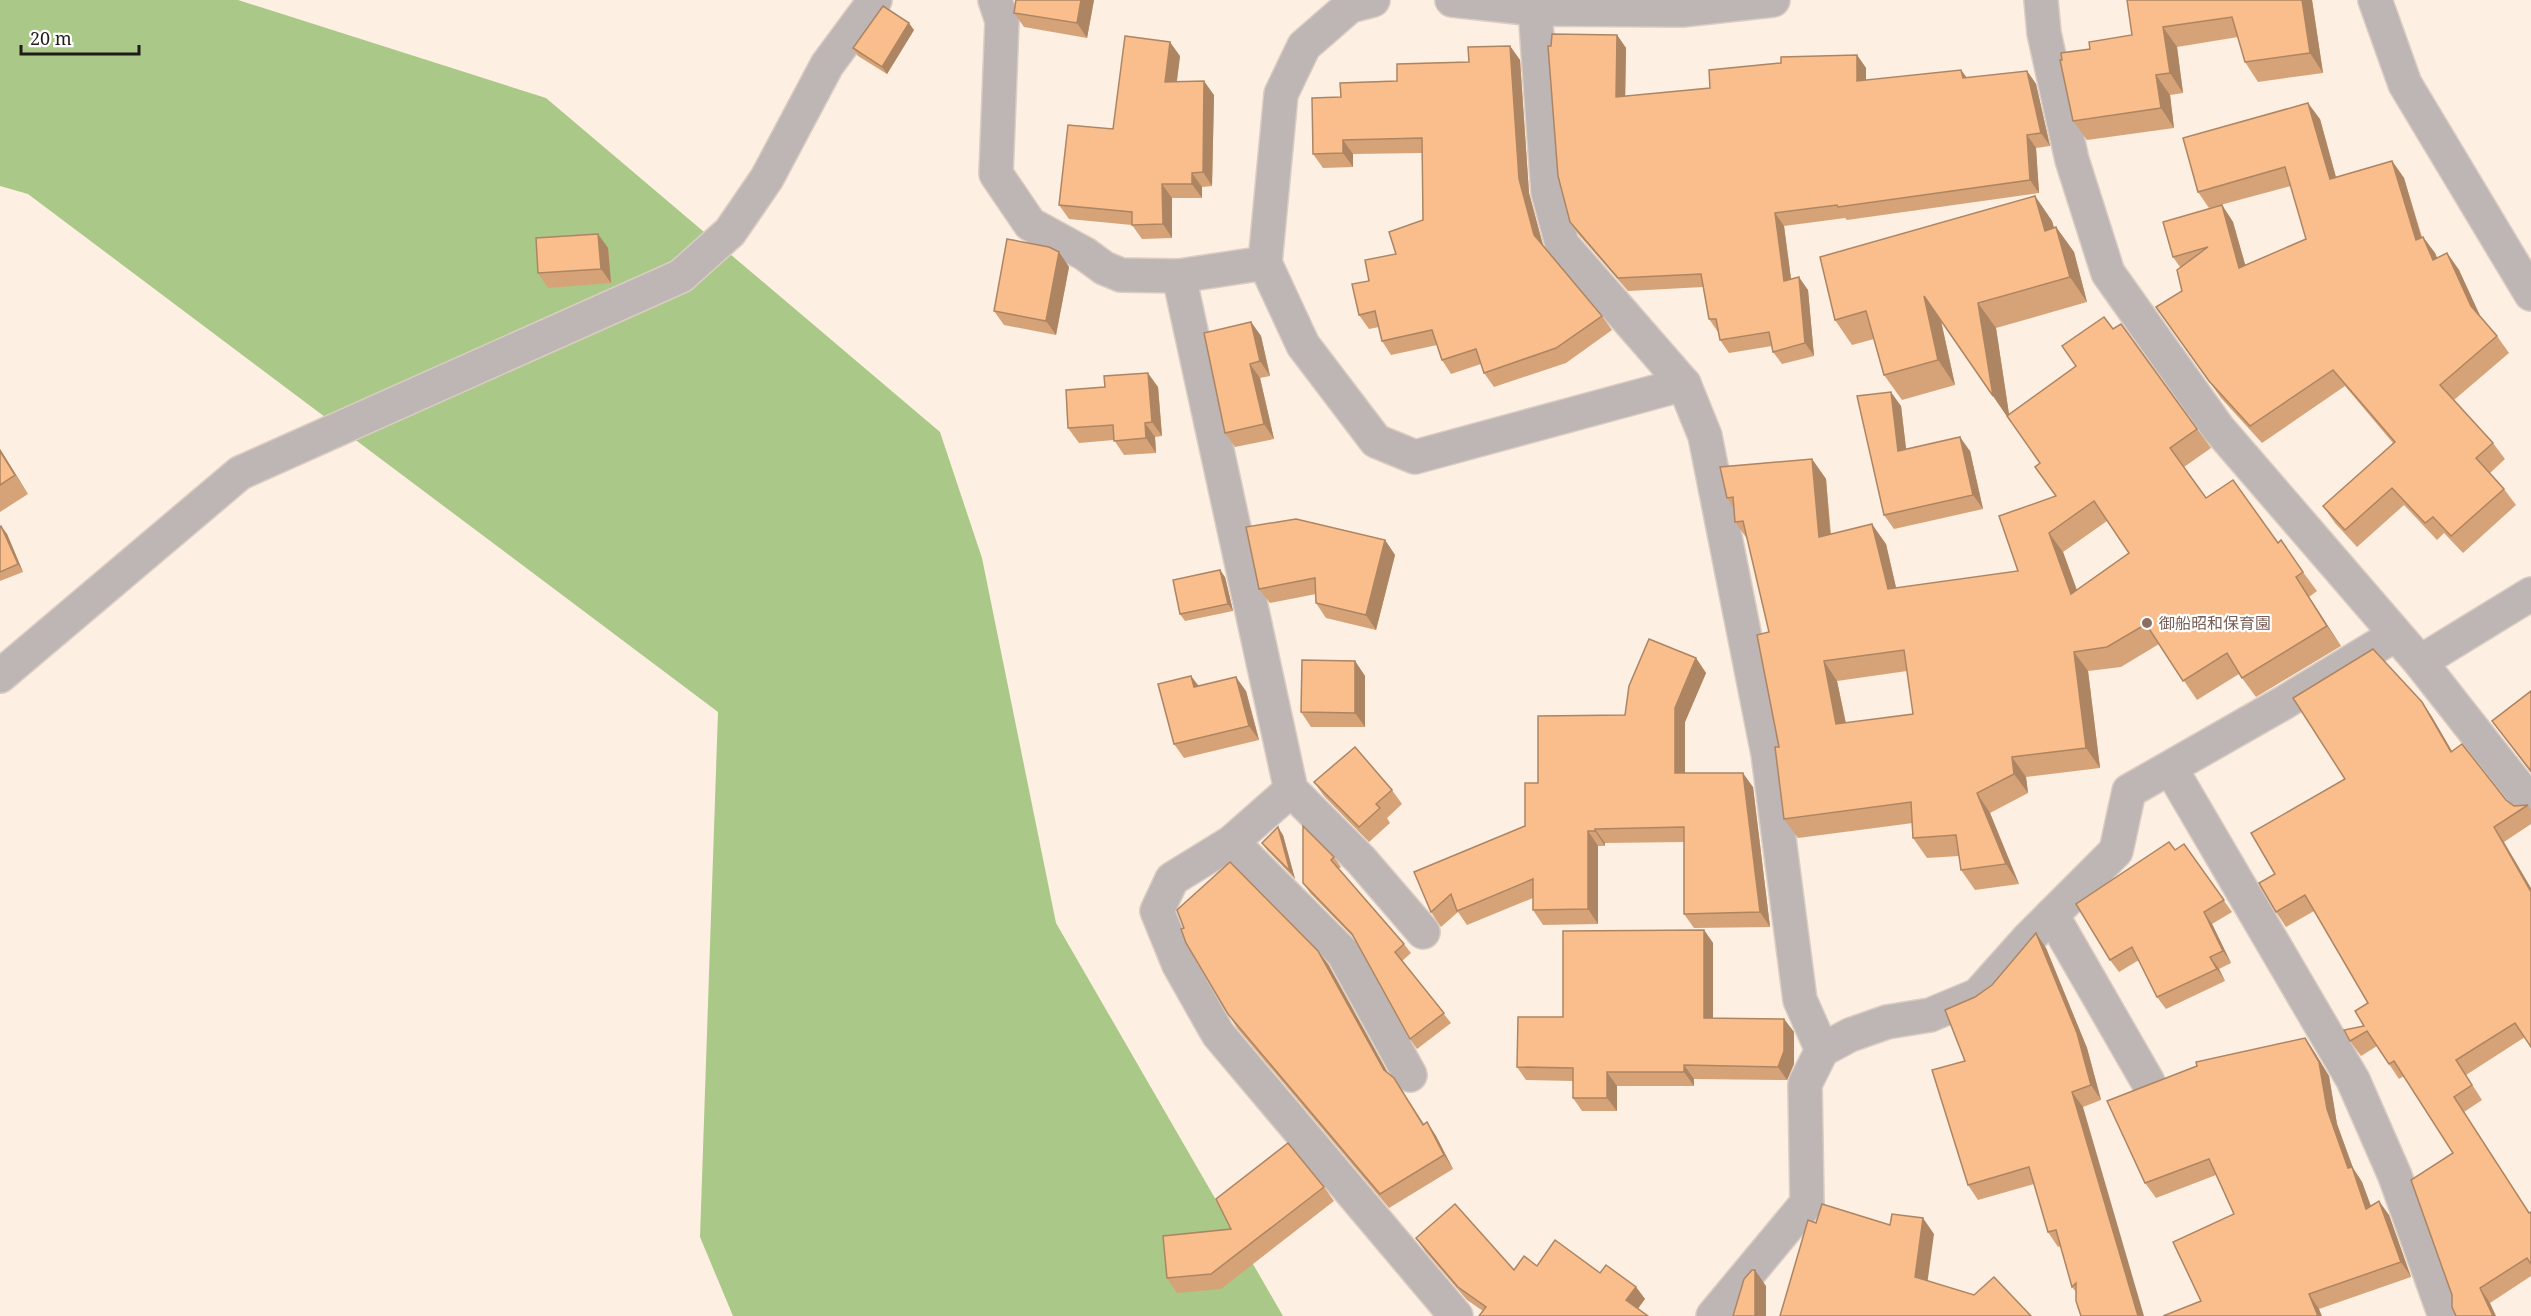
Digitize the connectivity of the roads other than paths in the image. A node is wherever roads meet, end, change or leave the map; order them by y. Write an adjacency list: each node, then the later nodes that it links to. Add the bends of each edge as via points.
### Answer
1 (875, 0): 16 (street, via 827,66 767,178 730,232 681,276 240,473)
2 (995, 0): 10 (street, via 1002,21 996,174 1030,224 1104,268 1121,274)
3 (1372, 0): 9 (street, via 1350,6 1304,46 1281,94)
4 (1452, 0): 8 (street)
5 (1773, 0): 8 (street, via 1682,10)
6 (2041, 0): 14 (street, via 2044,33 2072,160 2108,273 2218,428)
7 (2375, 0): 11 (street, via 2404,84)
8 (1536, 4): 12 (street, via 1548,192 1562,244)
9 (1265, 263): 10 (street); 12 (street, via 1303,345 1376,441 1415,457)
10 (1179, 276): 18 (street)
11 (2531, 294)
12 (1684, 384): 23 (street, via 1705,436 1766,743 1800,1000)
13 (2531, 594): 15 (street)
14 (2395, 635): 15 (street); 17 (street)
15 (2420, 662): 19 (street)
16 (0, 676)
17 (2171, 769): 21 (street, via 2129,790 2116,851); 28 (street, via 2354,1080 2395,1176)
18 (1291, 790): 20 (street); 22 (street, via 1361,860)
19 (2531, 803)
20 (1233, 843): 24 (street, via 1342,953); 26 (street, via 1172,879 1157,911 1179,965 1218,1034)
21 (2052, 915): 23 (street, via 1978,995 1930,1015 1887,1022 1850,1035); 25 (street)
22 (1423, 932)
23 (1822, 1050): 27 (street, via 1805,1084 1807,1203)
24 (1410, 1075)
25 (2148, 1082)
26 (1456, 1316)
27 (1713, 1316)
28 (2445, 1316)

